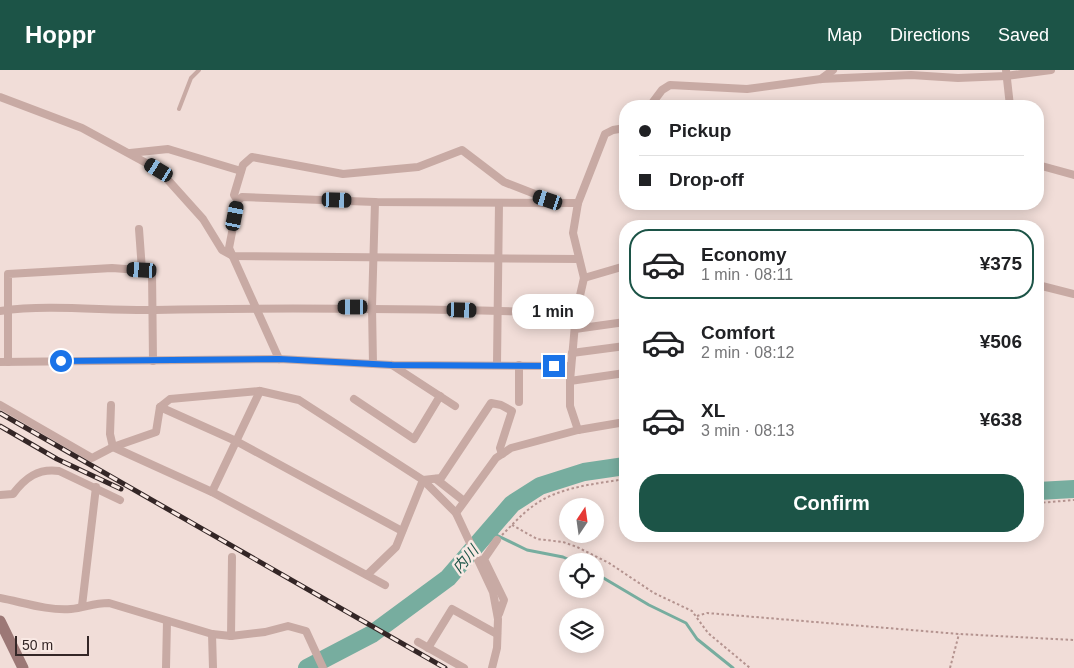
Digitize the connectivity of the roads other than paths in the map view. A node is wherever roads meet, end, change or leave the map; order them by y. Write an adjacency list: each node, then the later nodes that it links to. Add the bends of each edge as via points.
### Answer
1 (199, 70): 9 (lane, via 191,78)
2 (833, 70): 5 (street)
3 (1051, 70): 4 (street)
4 (1006, 73): 5 (street, via 958,78 911,75); 8 (street)
5 (821, 79): 7 (street, via 747,90 670,85)
6 (0, 97): 11 (street, via 82,128)
7 (654, 100)
8 (1009, 100)
9 (179, 109)
10 (619, 129): 19 (street, via 605,134)
11 (130, 153): 13 (street, via 168,149); 21 (street, via 159,170 203,219 222,250)
12 (1044, 168): 14 (street)
13 (242, 171): 15 (street, via 234,196); 18 (street, via 243,164 252,157 343,174 418,167 462,150 504,182)
14 (1074, 175)
15 (238, 201): 16 (street, via 242,197); 21 (street, via 229,248)
16 (376, 202): 17 (street); 22 (street)
17 (499, 203): 18 (street); 23 (street)
18 (558, 203): 19 (street)
19 (578, 203): 24 (street, via 573,233)
20 (139, 229): 27 (street)
21 (233, 256): 22 (street); 32 (street)
22 (374, 256): 23 (street); 33 (street)
23 (499, 258): 24 (street); 37 (street)
24 (579, 259): 29 (street)
25 (619, 268): 29 (street)
26 (0, 270): 28 (street)
27 (142, 270): 28 (street, via 112,268); 35 (street, via 152,271)
28 (8, 274): 34 (street)
29 (584, 278): 38 (street)
30 (1044, 286): 31 (street)
31 (1074, 294)
32 (254, 307): 33 (street); 35 (street); 43 (street)
33 (372, 307): 37 (street); 46 (street)
34 (9, 310): 35 (street); 36 (street); 45 (street)
35 (152, 310): 44 (street)
36 (0, 311)
37 (498, 311): 38 (street); 47 (street)
38 (576, 313): 40 (street)
39 (619, 323): 40 (street)
40 (574, 330): 42 (street)
41 (619, 347): 42 (street)
42 (572, 354): 50 (street)
43 (279, 359): 44 (street); 46 (street)
44 (153, 361): 45 (street)
45 (4, 362)
46 (373, 364): 48 (street)
47 (497, 364): 48 (street); 49 (street)
48 (392, 365): 54 (street)
49 (519, 365): 50 (street); 56 (street)
50 (571, 366): 52 (street)
51 (619, 374): 52 (street)
52 (570, 381): 62 (street, via 570,406)
53 (260, 391): 60 (street, via 170,399); 63 (street); 66 (street, via 299,400)
54 (440, 396): 55 (street, via 414,439); 59 (street)
55 (354, 399)
56 (519, 402)
57 (0, 405): 64 (street, via 92,458)
58 (111, 405): 64 (street)
59 (454, 406)
60 (160, 407): 63 (street); 64 (street, via 156,432)
61 (619, 423): 62 (street)
62 (578, 430): 65 (street, via 511,448)
63 (236, 441): 69 (street); 74 (street)
64 (113, 447): 69 (street)
65 (502, 454): 67 (street, via 500,448 512,411 491,403); 72 (street)
66 (423, 480): 67 (street); 73 (street); 74 (street)
67 (436, 480): 72 (street)
68 (96, 487): 70 (street, via 52,470 32,475 13,494); 71 (street); 80 (street)
69 (212, 492): 77 (street)
70 (0, 495)
71 (120, 500)
72 (464, 500): 73 (street)
73 (456, 513): 81 (street, via 493,592)
74 (402, 531): 77 (street, via 396,547)
75 (497, 540): 81 (street, via 484,559 504,600)
76 (232, 557): 86 (street)
77 (367, 576): 78 (street)
78 (385, 585)
79 (0, 598): 80 (street, via 61,609 72,610)
80 (82, 606): 83 (street, via 109,604)
81 (498, 619): 85 (street)
82 (0, 621): 89 (main road)
83 (168, 621): 84 (street); 90 (street)
84 (212, 634): 86 (street); 91 (street)
85 (497, 634): 88 (street, via 452,610); 94 (street)
86 (231, 636): 92 (street, via 288,626 306,631)
87 (418, 642): 88 (street)
88 (428, 648): 93 (street)
89 (23, 668)
90 (166, 668)
91 (213, 668)
92 (323, 668)
93 (464, 668)
94 (492, 668)

